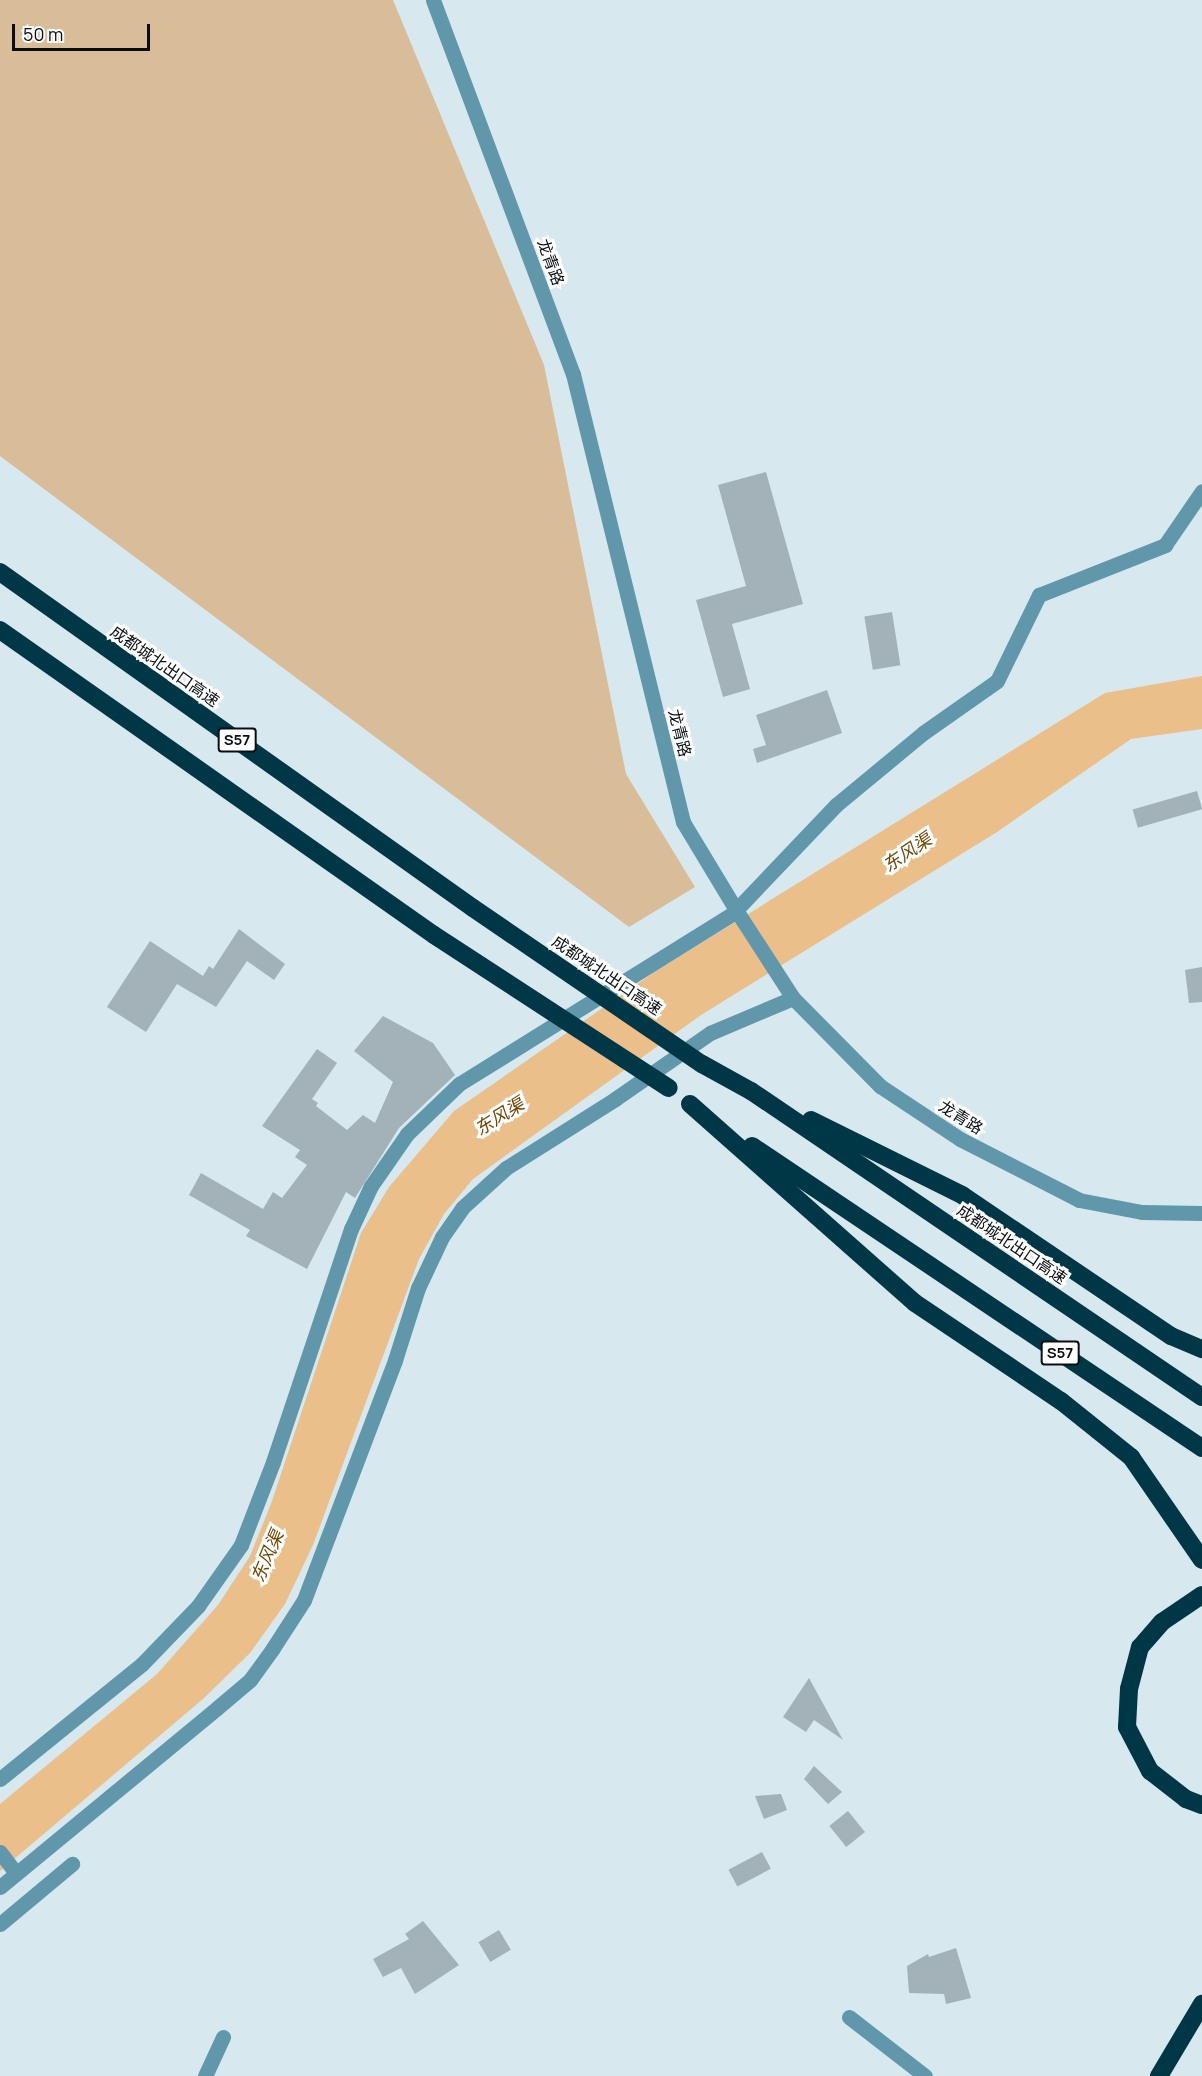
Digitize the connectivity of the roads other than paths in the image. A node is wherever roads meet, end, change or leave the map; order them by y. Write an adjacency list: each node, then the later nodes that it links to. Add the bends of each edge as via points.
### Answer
1 (433, 0): 5 (street, 龙青路, via 573,374 683,822)
2 (1202, 491): 5 (street, via 1165,545 1039,595 997,681 923,733 836,806)
3 (0, 572): 7 (highway, 成都城北出口高速 / S57, bridge, via 473,908 702,1064)
4 (0, 630): 8 (highway, S57, bridge, via 434,935)
5 (737, 910): 6 (street, 龙青路); 15 (street, via 459,1084 407,1134 371,1186 351,1229 241,1545 198,1606 142,1664)
6 (793, 997): 9 (street, 龙青路, via 880,1086 960,1139 1079,1200 1143,1212); 19 (street, via 710,1033 506,1168 462,1208 442,1237 418,1288 395,1360 304,1600 273,1648 242,1687)
7 (752, 1091): 10 (highway, via 962,1195 1171,1336); 11 (highway, 成都城北出口高速 / S57)
8 (690, 1104): 12 (highway, S57); 13 (highway, via 915,1303 1061,1401 1131,1457)
9 (1202, 1213)
10 (1202, 1349)
11 (1202, 1397)
12 (1202, 1448)
13 (1202, 1560)
14 (1202, 1595): 16 (highway, via 1162,1622 1140,1647 1129,1689 1127,1727 1150,1771 1186,1799)
15 (0, 1779)
16 (1202, 1805)
17 (0, 1852): 19 (street)
18 (72, 1864): 21 (street)
19 (16, 1873): 20 (street)
20 (0, 1887)
21 (0, 1924)
22 (1202, 2004): 27 (highway, bridge)
23 (849, 2017): 26 (street)
24 (223, 2037): 25 (street)
25 (205, 2076)
26 (925, 2076)
27 (1159, 2076)

